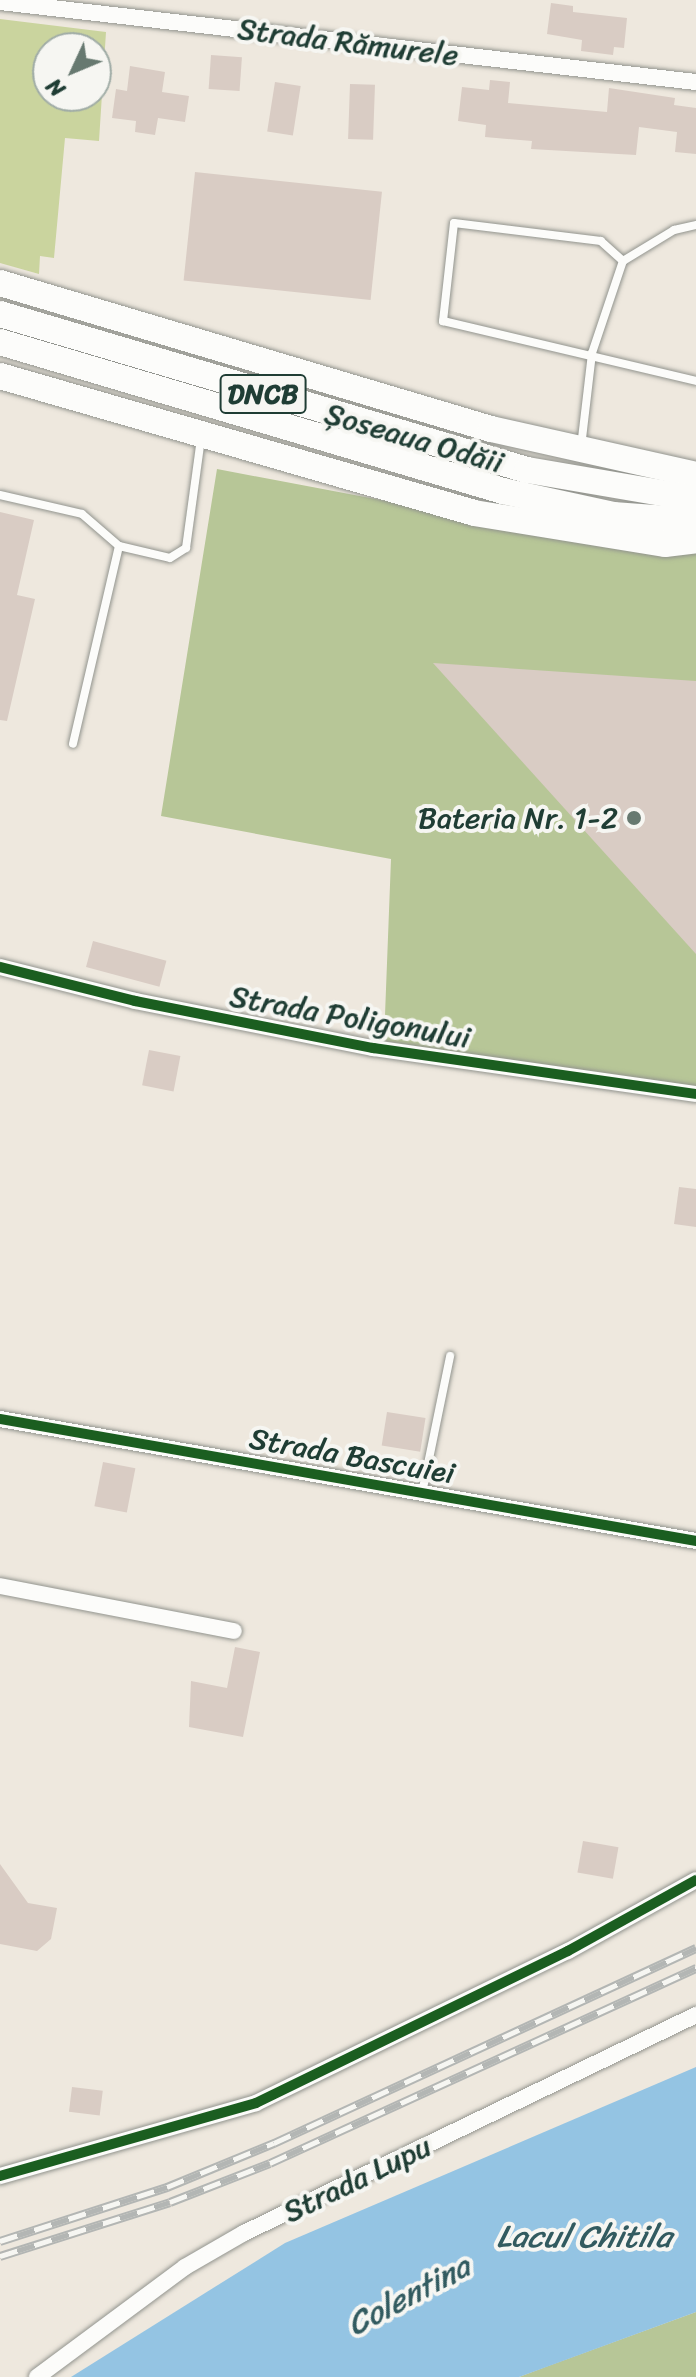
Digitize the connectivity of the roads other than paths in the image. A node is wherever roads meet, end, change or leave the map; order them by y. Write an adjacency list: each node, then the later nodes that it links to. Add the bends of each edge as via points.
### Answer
1 (0, 2): 2 (street, Strada Rămurele)
2 (696, 82)
3 (696, 225): 4 (lane, via 674,230)
4 (623, 261): 8 (lane); 8 (lane, via 601,241 454,223 443,321)
5 (0, 283): 12 (main road, via 323,382)
6 (0, 314): 15 (main road, Șoseaua Odăii / DNCB, via 527,470)
7 (0, 342): 16 (main road, Șoseaua Odăii / DNCB, via 503,491 613,515)
8 (592, 353): 10 (lane); 12 (lane)
9 (0, 376): 11 (main road)
10 (696, 381)
11 (201, 438): 17 (main road, via 474,513 665,544); 18 (lane, via 186,548 170,558)
12 (580, 451): 13 (main road)
13 (696, 475)
14 (0, 495): 18 (lane, via 82,514)
15 (696, 499)
16 (696, 521)
17 (696, 540)
18 (119, 546): 19 (lane)
19 (73, 744)
20 (0, 967): 21 (street, Strada Poligonului, via 135,1001 373,1048)
21 (696, 1094)
22 (450, 1356): 24 (lane)
23 (0, 1419): 24 (street, Strada Bascuiei)
24 (422, 1493): 25 (street, Strada Bascuiei)
25 (696, 1541)
26 (0, 1586): 27 (street)
27 (234, 1631)
28 (696, 1880): 30 (street, via 555,1958 256,2103)
29 (696, 2015): 31 (street, Strada Lupu, via 244,2233 185,2267)
30 (0, 2176)
31 (37, 2377)

